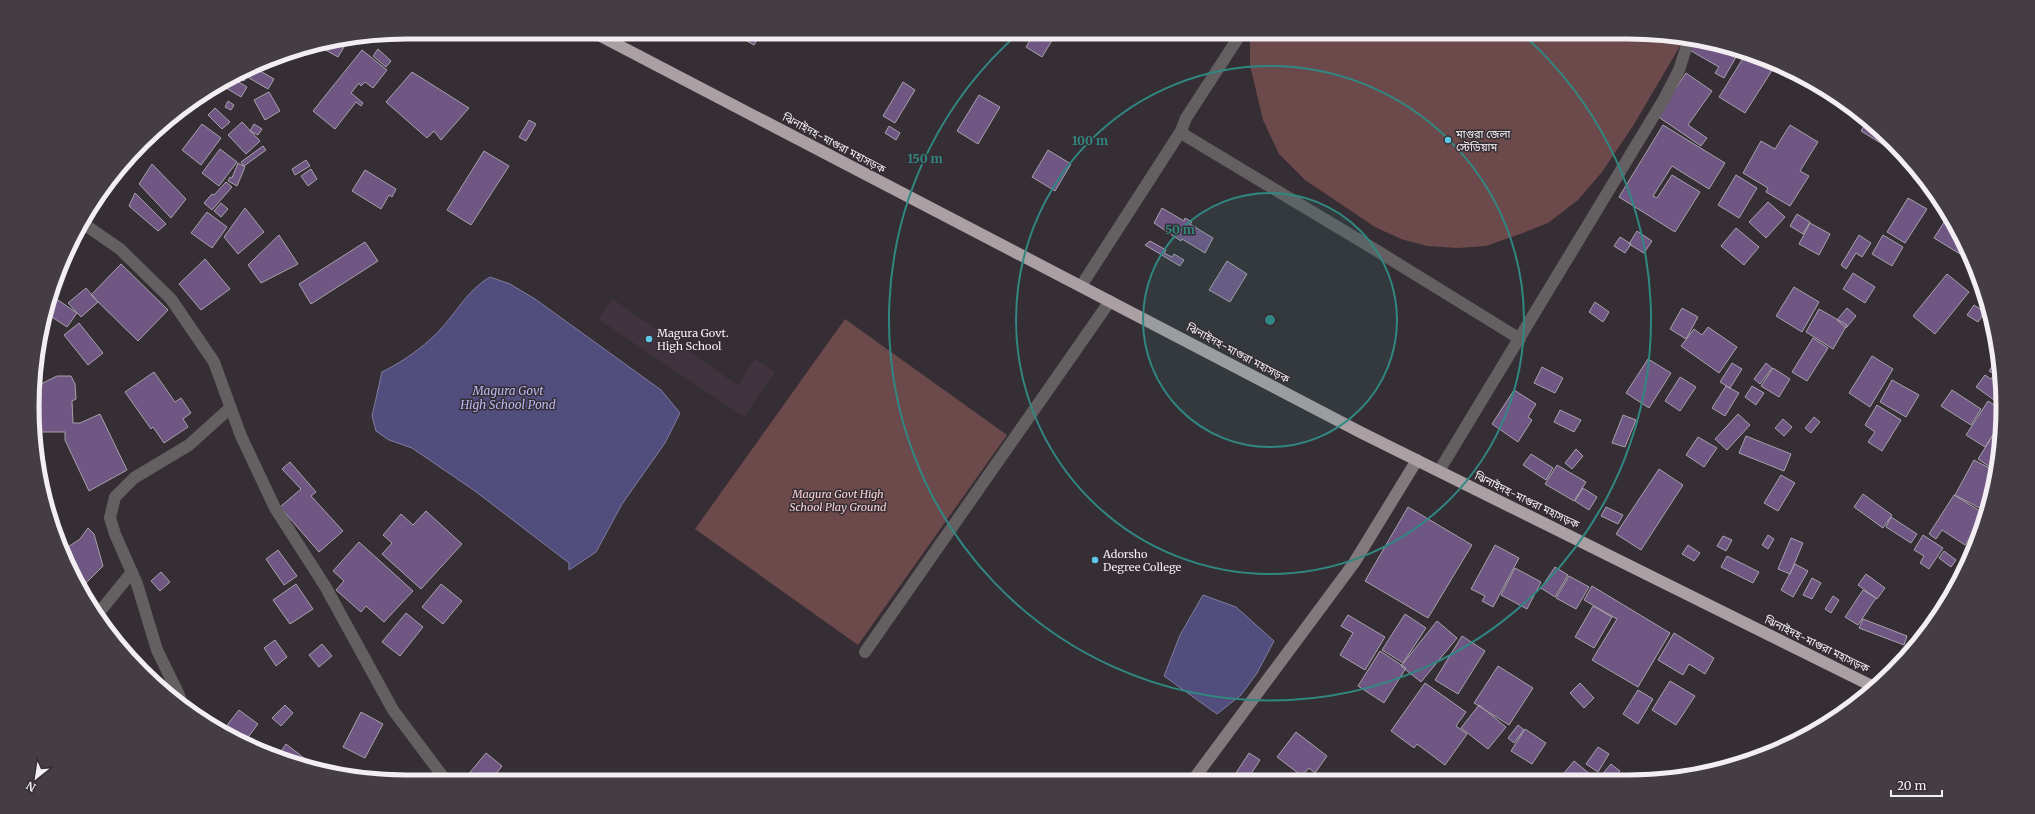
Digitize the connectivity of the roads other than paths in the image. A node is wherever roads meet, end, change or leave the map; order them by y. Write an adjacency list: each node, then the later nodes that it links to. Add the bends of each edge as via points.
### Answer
1 (606, 39): 6 (highway, ঝিনাইদহ-মাগুরা মহাসড়ক)
2 (1237, 39): 4 (street, via 1186,118)
3 (1687, 44): 8 (street, via 1679,70 1664,99)
4 (1181, 130): 6 (street); 8 (street, via 1193,141)
5 (87, 226): 9 (street, via 120,249 171,299 214,362)
6 (1081, 286): 7 (highway, ঝিনাইদহ-মাগুরা মহাসড়ক)
7 (1110, 301): 10 (highway, ঝিনাইদহ-মাগুরা মহাসড়ক); 14 (street)
8 (1520, 339): 11 (street)
9 (230, 408): 12 (street, via 189,444 134,478 115,497 110,518); 17 (street, via 275,508 325,586 393,710)
10 (1417, 460): 11 (highway, ঝিনাইদহ-মাগুরা মহাসড়ক); 18 (main road, via 1354,563)
11 (1439, 471): 15 (highway, ঝিনাইদহ-মাগুরা মহাসড়ক)
12 (132, 572): 13 (street); 16 (street, via 157,650)
13 (101, 610)
14 (865, 652)
15 (1870, 685)
16 (179, 696)
17 (442, 775)
18 (1197, 775)

